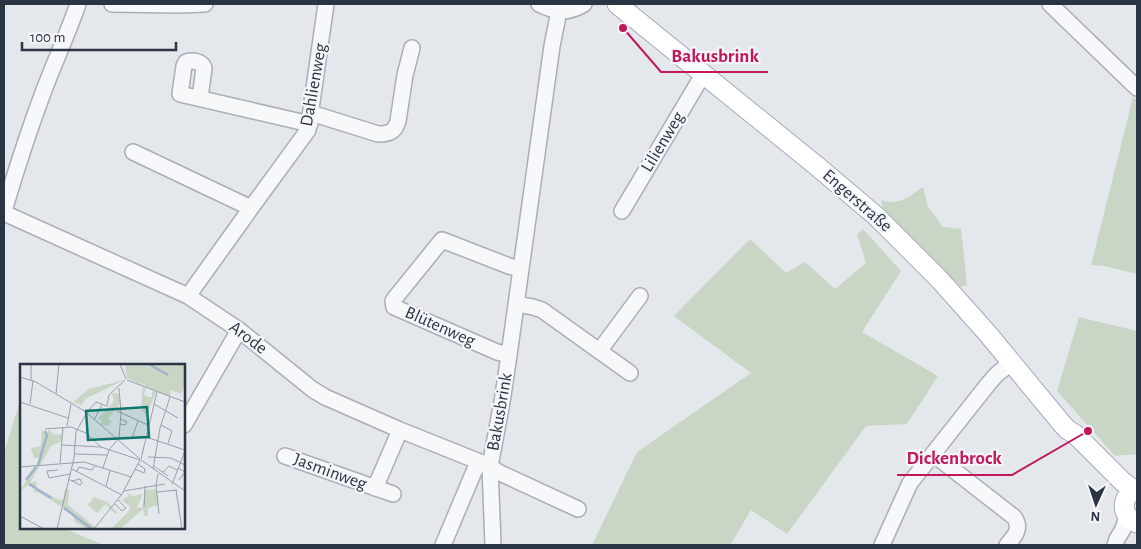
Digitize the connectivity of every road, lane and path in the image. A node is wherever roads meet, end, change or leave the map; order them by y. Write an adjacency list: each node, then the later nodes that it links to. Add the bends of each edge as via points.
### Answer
1 (78, 4): 18 (street, via 44,88)
2 (112, 4): 3 (street)
3 (205, 4)
4 (326, 4): 14 (street, Dahlienweg)
5 (539, 4): 9 (street)
6 (584, 4): 9 (street)
7 (616, 4): 11 (main road, Engerstraße)
8 (1050, 4): 12 (street)
9 (559, 11): 19 (street, Bakusbrink)
10 (412, 48): 14 (street, via 398,121 393,131 378,134)
11 (704, 75): 17 (street, Lilienweg); 26 (main road, Engerstraße, via 876,216 939,278)
12 (1137, 88)
13 (200, 98): 14 (street)
14 (311, 118): 16 (street, Dahlienweg, via 308,130)
15 (133, 152): 16 (street)
16 (251, 208): 20 (street, Dahlienweg)
17 (622, 211)
18 (4, 212): 20 (street, Arode)
19 (521, 269): 22 (street, Bakusbrink); 25 (street, Blütenweg, via 442,240 393,301 394,307)
20 (188, 296): 23 (street, Arode)
21 (640, 296): 24 (street)
22 (517, 304): 24 (street, via 542,310); 25 (street, Bakusbrink)
23 (239, 330): 28 (street); 29 (street, Arode, via 312,389)
24 (600, 350): 27 (street)
25 (509, 355): 32 (street, Bakusbrink, via 502,402)
26 (1011, 363): 30 (street, via 989,383); 35 (main road, Engerstraße, via 1068,430 1076,434 1123,482)
27 (630, 373)
28 (185, 423)
29 (400, 430): 32 (street, Arode); 33 (street, Jasminweg)
30 (933, 454): 39 (street, via 910,483); 40 (street, via 1014,517 1017,533)
31 (285, 456): 33 (street, Jasminweg)
32 (484, 464): 36 (street, Arode); 37 (street); 38 (street, Bakusbrink)
33 (375, 488): 34 (street, Jasminweg)
34 (393, 494)
35 (1133, 508): 41 (street); 42 (street)
36 (578, 509)
37 (443, 545)
38 (493, 545)
39 (882, 545)
40 (1007, 545)
41 (1115, 545)
42 (1122, 545)

